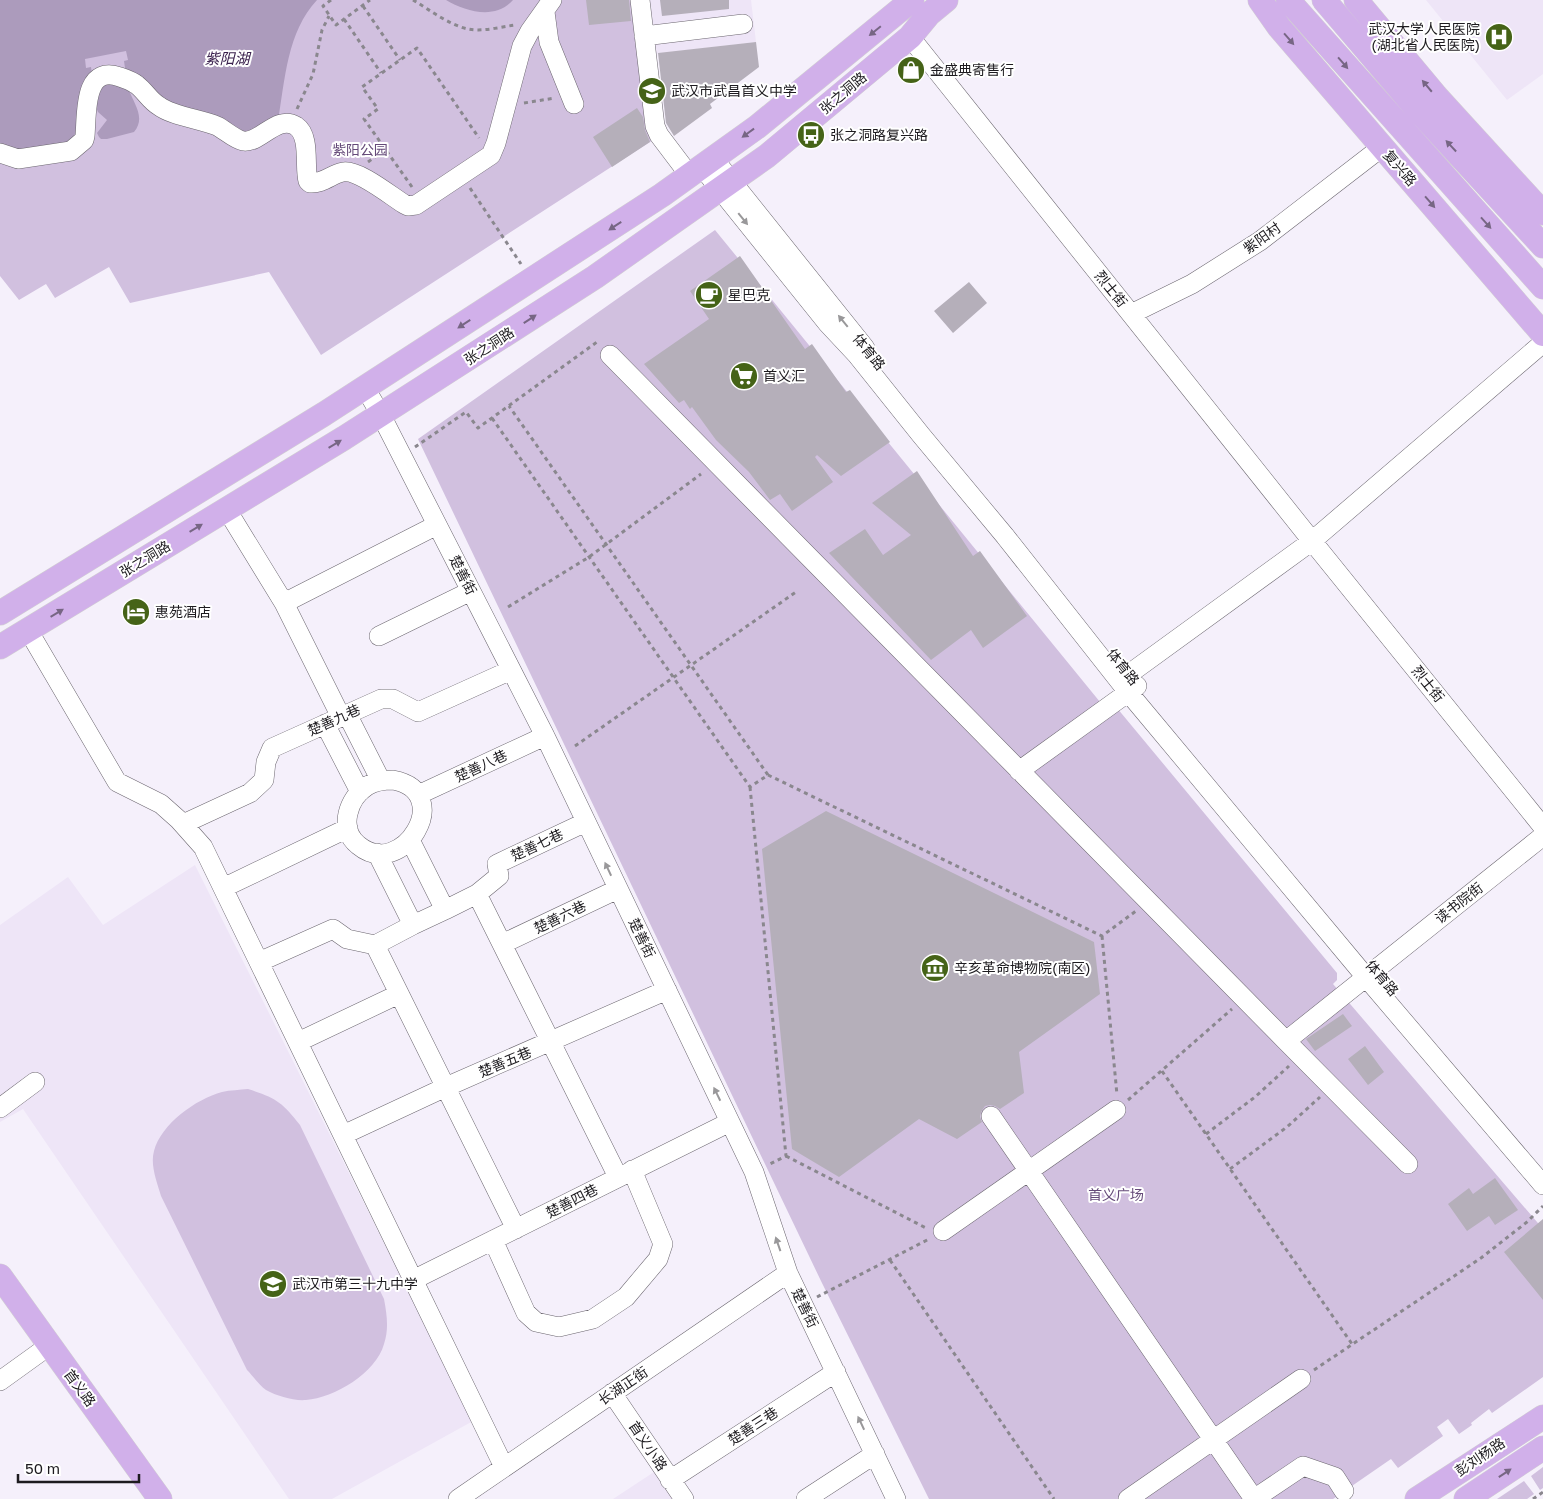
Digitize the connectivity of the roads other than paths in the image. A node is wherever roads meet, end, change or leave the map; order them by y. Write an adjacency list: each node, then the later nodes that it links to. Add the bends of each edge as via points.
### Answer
1 (640, 0): 10 (street, 体育路)
2 (912, 0): 15 (main road, 张之洞路, one-way to 15, via 757,127)
3 (946, 0): 11 (main road, 张之洞路)
4 (1260, 0): 13 (main road, 复兴路, one-way to 13, via 1279,27)
5 (1288, 0): 19 (main road, one-way to 19)
6 (1324, 0): 18 (main road, one-way to 6, via 1416,108)
7 (1356, 0): 17 (main road, one-way to 7, via 1436,96)
8 (545, 11): 12 (street, via 549,42); 14 (street, via 522,46 491,155 416,205 408,206 353,172 340,172 326,180 310,183 303,136 299,129 289,124 280,124 242,141 205,122 159,107 137,84 114,74 93,83 84,140 74,149 18,159)
9 (743, 24): 10 (street)
10 (644, 36): 15 (street, 体育路, via 656,130)
11 (910, 37): 16 (main road, 张之洞路); 20 (street, 烈士街)
12 (572, 100)
13 (1382, 147): 20 (street, 紫阳村, via 1260,241 1192,284); 21 (main road, 复兴路, one-way to 21)
14 (0, 154)
15 (702, 167): 16 (street, 体育路); 24 (main road, 张之洞路, one-way to 24)
16 (726, 186): 25 (main road, 张之洞路, one-way to 16, via 594,277); 36 (street, 体育路, via 828,324)
17 (1543, 212)
18 (1543, 246)
19 (1543, 287)
20 (1131, 314): 28 (street, 烈士街)
21 (1543, 334)
22 (1543, 343): 28 (street)
23 (605, 348): 39 (street)
24 (365, 388): 25 (street, 楚善街); 31 (main road, 张之洞路)
25 (381, 415): 26 (main road, 张之洞路, one-way to 25); 27 (street, 楚善街)
26 (227, 510): 30 (street); 32 (main road, 张之洞路, one-way to 26)
27 (438, 525): 29 (street, 楚善街); 30 (street)
28 (1312, 542): 36 (street); 45 (street, 烈士街)
29 (471, 591): 33 (street); 35 (street, 楚善街)
30 (284, 603): 37 (street)
31 (0, 613)
32 (28, 630): 34 (main road, 张之洞路); 44 (street, via 118,782 161,804)
33 (379, 636)
34 (0, 647)
35 (511, 670): 37 (street, 楚善九巷, via 418,712 393,699 381,699); 38 (street, 楚善街)
36 (1132, 684): 39 (street); 58 (street, 体育路)
37 (338, 718): 40 (street); 41 (street); 44 (street, 楚善九巷, via 272,748 264,780 250,793)
38 (545, 736): 42 (street, 楚善八巷); 43 (street, 楚善街)
39 (1019, 771): 61 (street)
40 (381, 781): 41 (street); 42 (street, via 399,781 410,786)
41 (360, 792): 46 (street, via 348,813)
42 (418, 796): 48 (street, via 422,807 421,820)
43 (586, 822): 51 (street, 楚善街, one-way to 43); 52 (street, 楚善七巷, via 497,864 499,876)
44 (183, 824): 50 (street, via 203,847)
45 (1543, 827)
46 (348, 828): 49 (street, via 359,846); 50 (street)
47 (1543, 836): 58 (street, 读书院街)
48 (410, 840): 49 (street, via 396,850); 53 (street)
49 (377, 853): 54 (street)
50 (223, 888): 57 (street)
51 (618, 889): 55 (street, 楚善六巷); 59 (street, 楚善街)
52 (477, 894): 53 (street); 55 (street)
53 (445, 910): 54 (street)
54 (413, 925): 56 (street)
55 (502, 944): 63 (street)
56 (375, 945): 57 (street, via 347,939 334,929); 60 (street)
57 (258, 962): 62 (street)
58 (1370, 973): 61 (street, 读书院街); 72 (street, 体育路); 75 (street)
59 (667, 990): 63 (street, 楚善五巷); 69 (street, 楚善街, one-way to 59)
60 (399, 994): 62 (street); 65 (street)
61 (1286, 1041): 71 (street)
62 (298, 1042): 70 (street)
63 (551, 1042): 65 (street, 楚善五巷); 74 (street)
64 (35, 1082): 66 (street)
65 (446, 1087): 70 (street, 楚善五巷); 76 (street)
66 (0, 1108)
67 (1117, 1109): 73 (street)
68 (991, 1116): 73 (street)
69 (730, 1122): 74 (street, 楚善四巷); 79 (street, 楚善街, one-way to 69, via 754,1172)
70 (343, 1135): 81 (street)
71 (1408, 1164)
72 (1543, 1168)
73 (1029, 1171): 77 (street); 88 (street)
74 (625, 1174): 76 (street, 楚善四巷); 78 (street, via 663,1244 658,1259 626,1298 593,1319 559,1327 536,1322 526,1313)
75 (1543, 1185)
76 (516, 1229): 78 (street, 楚善四巷)
77 (940, 1233)
78 (493, 1240): 81 (street, 楚善四巷)
79 (788, 1273): 83 (street, 楚善街); 86 (street, 长湖正街)
80 (0, 1276): 82 (main road, 首义路)
81 (413, 1280): 91 (street)
82 (50, 1346): 85 (street); 95 (main road, 首义路)
83 (836, 1372): 90 (street, 楚善街, one-way to 83); 92 (street, 楚善三巷)
84 (1301, 1379): 88 (street)
85 (0, 1381)
86 (612, 1393): 91 (street, 长湖正街); 92 (street, 首义小路)
87 (1543, 1416): 102 (main road, 彭刘杨路)
88 (1214, 1440): 100 (street); 101 (street)
89 (1543, 1448): 103 (main road, 彭刘杨路, one-way to 89)
90 (875, 1454): 98 (street); 99 (street, 楚善街)
91 (504, 1467): 94 (street, 长湖正街)
92 (670, 1480): 97 (street, 首义小路)
93 (1344, 1491): 101 (street, via 1335,1477 1303,1466)
94 (483, 1492): 96 (street, 长湖正街)
95 (160, 1499)
96 (458, 1499)
97 (684, 1499)
98 (806, 1499)
99 (896, 1499)
100 (1128, 1499)
101 (1254, 1499)
102 (1417, 1499)
103 (1466, 1499)

